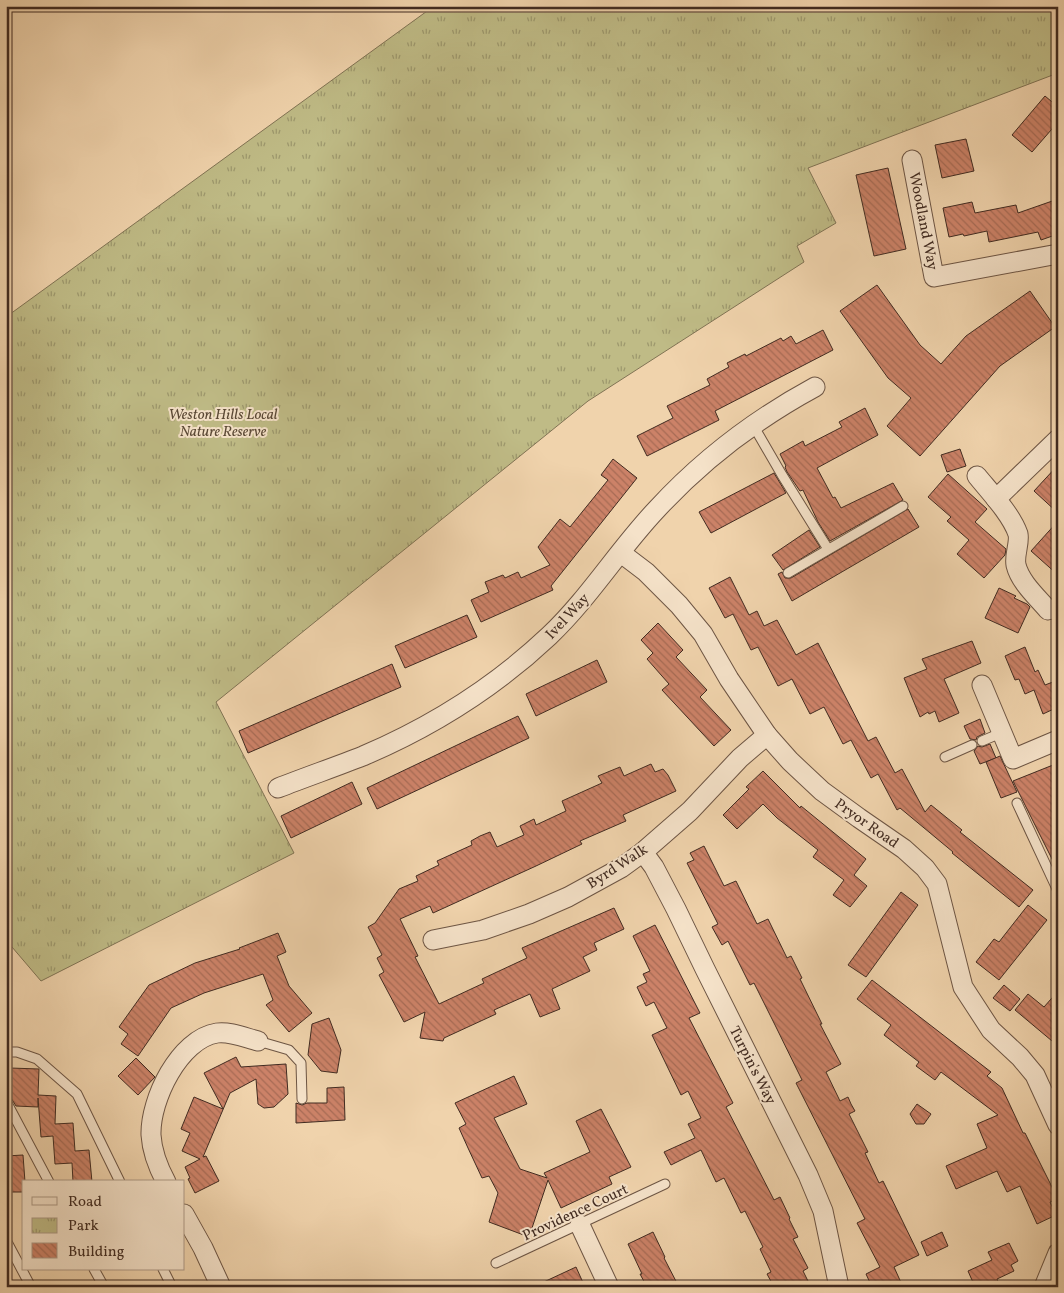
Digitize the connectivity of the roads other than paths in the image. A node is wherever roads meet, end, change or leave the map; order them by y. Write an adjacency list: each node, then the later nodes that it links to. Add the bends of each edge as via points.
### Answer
1 (912, 160): 2 (street, Woodland Way, via 934,277)
2 (1058, 254)
3 (816, 387): 4 (street, Ivel Way)
4 (754, 425): 9 (lane); 10 (street, Ivel Way, via 692,473 657,508)
5 (1058, 439): 7 (street)
6 (977, 476): 7 (street)
7 (996, 499): 12 (street, via 1018,536 1016,566 1021,577)
8 (903, 506): 9 (lane)
9 (828, 550): 11 (lane)
10 (621, 553): 15 (street, Pryor Road, via 663,588 703,634 729,680); 20 (street, Ivel Way, via 573,612 523,660 496,680 398,740)
11 (788, 573)
12 (1048, 610)
13 (982, 685): 14 (street)
14 (1001, 733): 16 (street, via 1013,759); 17 (lane)
15 (767, 735): 22 (street, Byrd Walk); 27 (street, Pryor Road, via 822,790 925,868 937,884 963,987 991,1030)
16 (1058, 740)
17 (982, 741)
18 (972, 745): 19 (lane)
19 (945, 757)
20 (278, 788)
21 (1016, 803): 23 (lane)
22 (643, 852): 24 (street, Byrd Walk, via 568,897 529,914 490,928); 47 (street, Turpin's Way, via 676,909 808,1175 823,1211)
23 (1058, 891)
24 (433, 940)
25 (258, 1041): 28 (lane, via 290,1050 300,1063); 33 (street, via 219,1032 207,1035 186,1050 160,1090 152,1120 153,1149)
26 (6, 1052): 32 (lane, via 18,1052 37,1059 77,1094)
27 (1052, 1093): 30 (street, Pryor Road)
28 (302, 1099)
29 (6, 1101): 31 (lane)
30 (1058, 1125)
31 (48, 1180)
32 (119, 1180)
33 (165, 1180)
34 (665, 1184): 36 (lane, Providence Court)
35 (185, 1216): 45 (street)
36 (580, 1225): 39 (lane, Providence Court); 46 (street)
37 (6, 1240): 42 (lane)
38 (1058, 1253): 48 (street)
39 (496, 1263)
40 (95, 1270): 43 (lane)
41 (164, 1270): 44 (lane)
42 (31, 1287)
43 (104, 1287)
44 (172, 1287)
45 (221, 1287)
46 (609, 1287)
47 (839, 1287)
48 (1044, 1287)

